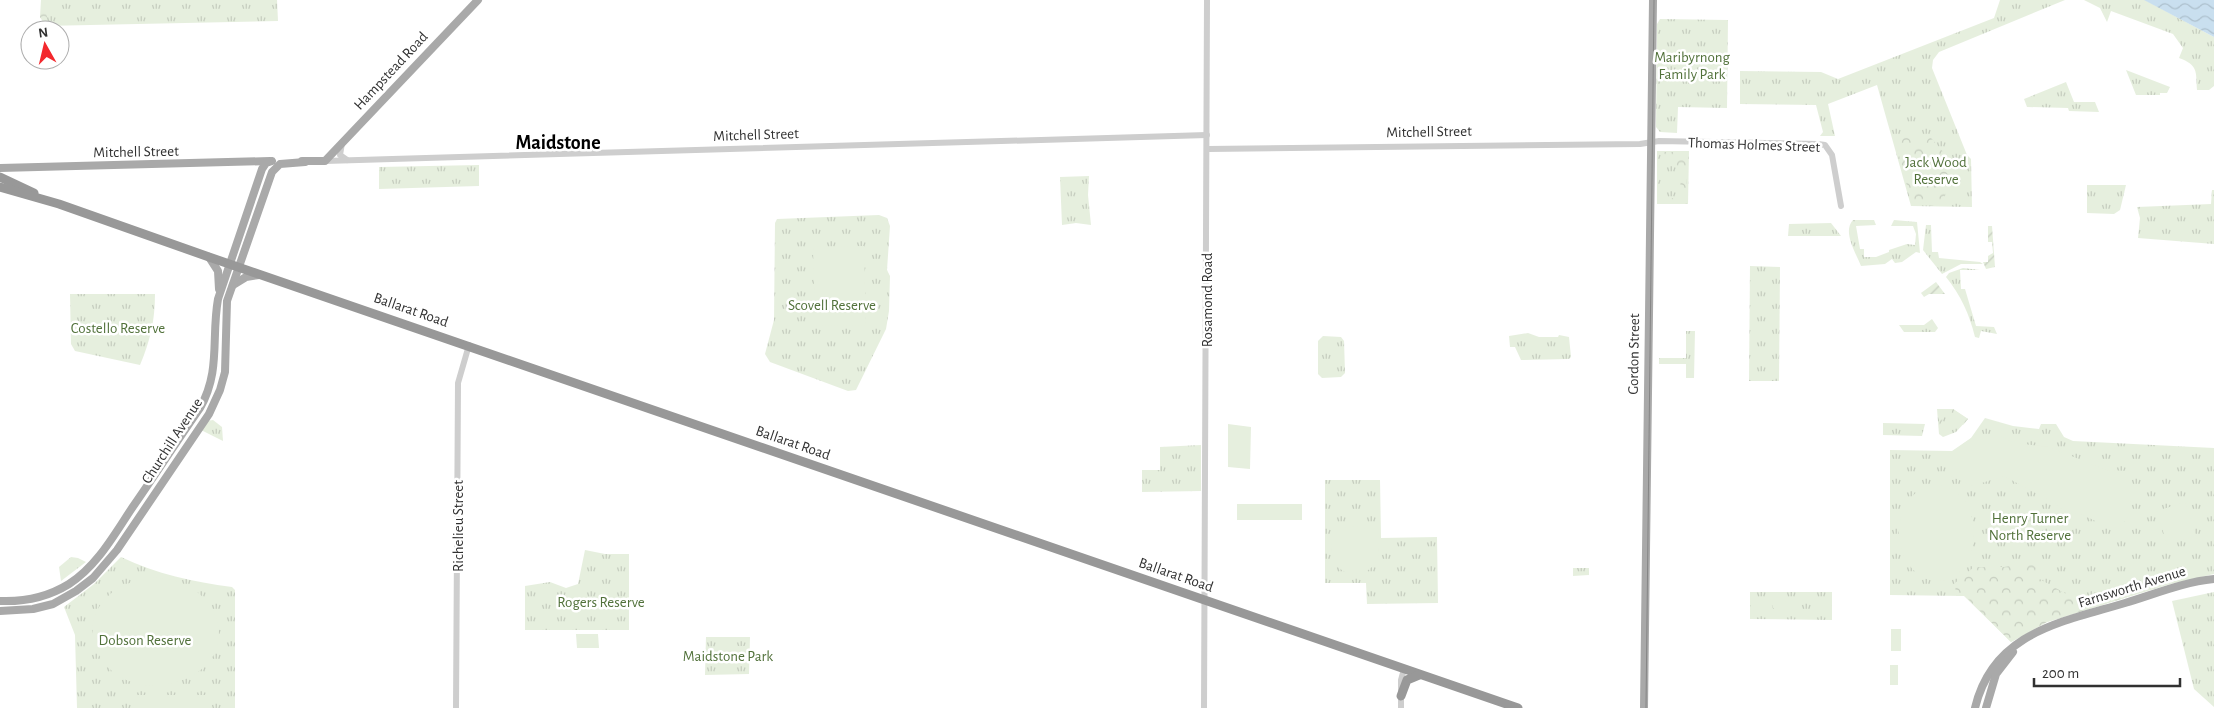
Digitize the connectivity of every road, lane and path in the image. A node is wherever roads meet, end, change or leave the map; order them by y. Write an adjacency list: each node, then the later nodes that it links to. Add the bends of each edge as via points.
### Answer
1 (478, 0): 5 (main road, Hampstead Road)
2 (1207, 0): 4 (street, Rosamond Road)
3 (1653, 0): 6 (main road, Gordon Street)
4 (1207, 135): 7 (street, Rosamond Road); 8 (street, Mitchell Street)
5 (342, 143): 8 (street, via 340,155); 10 (main road, Hampstead Road)
6 (1650, 143): 7 (street, Mitchell Street); 19 (street, Thomas Holmes Street, via 1825,145 1832,155); 54 (main road, Gordon Street)
7 (1208, 149): 42 (street, Rosamond Road)
8 (348, 160): 10 (street, Mitchell Street)
9 (272, 161): 11 (main road, Mitchell Street); 12 (main road, Mitchell Street); 14 (main road)
10 (325, 161): 11 (main road, Mitchell Street)
11 (305, 162): 16 (main road, Mitchell Street, via 278,165)
12 (242, 163): 13 (main road, Mitchell Street); 14 (main road)
13 (0, 168)
14 (262, 169): 16 (main road); 21 (main road, Churchill Avenue)
15 (0, 177): 18 (highway, Ballarat Road)
16 (270, 177): 21 (main road, Churchill Avenue)
17 (0, 187): 18 (highway, Ballarat Road)
18 (59, 204): 20 (highway, Ballarat Road)
19 (1841, 206)
20 (209, 257): 21 (highway, Ballarat Road); 24 (main road, via 219,276)
21 (235, 265): 22 (highway, Ballarat Road); 23 (main road, Churchill Avenue); 24 (main road, Churchill Avenue)
22 (266, 275): 23 (main road, via 246,277); 25 (highway, Ballarat Road)
23 (232, 287): 27 (main road, Churchill Avenue, via 227,307)
24 (218, 299): 26 (main road, Churchill Avenue)
25 (469, 345): 42 (highway, Ballarat Road); 50 (street, Richelieu Street, via 458,383)
26 (213, 378): 27 (main road); 28 (main road, Churchill Avenue)
27 (223, 381): 29 (main road, Churchill Avenue)
28 (200, 408): 29 (main road); 30 (main road, Churchill Avenue)
29 (209, 414): 31 (main road, Churchill Avenue)
30 (172, 450): 31 (main road); 32 (main road, Churchill Avenue)
31 (180, 456): 33 (main road, Churchill Avenue)
32 (140, 496): 33 (main road); 34 (main road, Churchill Avenue)
33 (149, 502): 35 (main road, Churchill Avenue)
34 (107, 545): 35 (main road); 36 (main road, Churchill Avenue)
35 (117, 550): 37 (main road, Churchill Avenue)
36 (94, 563): 37 (main road); 39 (main road, Churchill Avenue)
37 (101, 570): 41 (main road, Churchill Avenue, via 84,586)
38 (2214, 579): 46 (main road, Farnsworth Avenue, via 2178,586)
39 (59, 589): 40 (main road, Churchill Avenue); 41 (main road)
40 (48, 594): 43 (main road, Churchill Avenue); 44 (main road)
41 (61, 600): 44 (main road, Churchill Avenue)
42 (1203, 600): 47 (highway, Ballarat Road); 51 (street, Rosamond Road)
43 (0, 602)
44 (53, 604): 45 (main road, Churchill Avenue)
45 (0, 611)
46 (2059, 624): 55 (main road, Farnsworth Avenue, via 2030,634 2003,655 1985,680); 56 (main road, Farnsworth Avenue, via 2030,638 2008,656 1995,678)
47 (1404, 669): 48 (highway, Ballarat Road); 49 (street)
48 (1422, 675): 49 (highway, via 1407,680); 53 (highway, Ballarat Road)
49 (1401, 696): 52 (street)
50 (456, 708)
51 (1204, 708)
52 (1401, 708)
53 (1518, 708)
54 (1645, 708)
55 (1975, 708)
56 (1986, 708)

